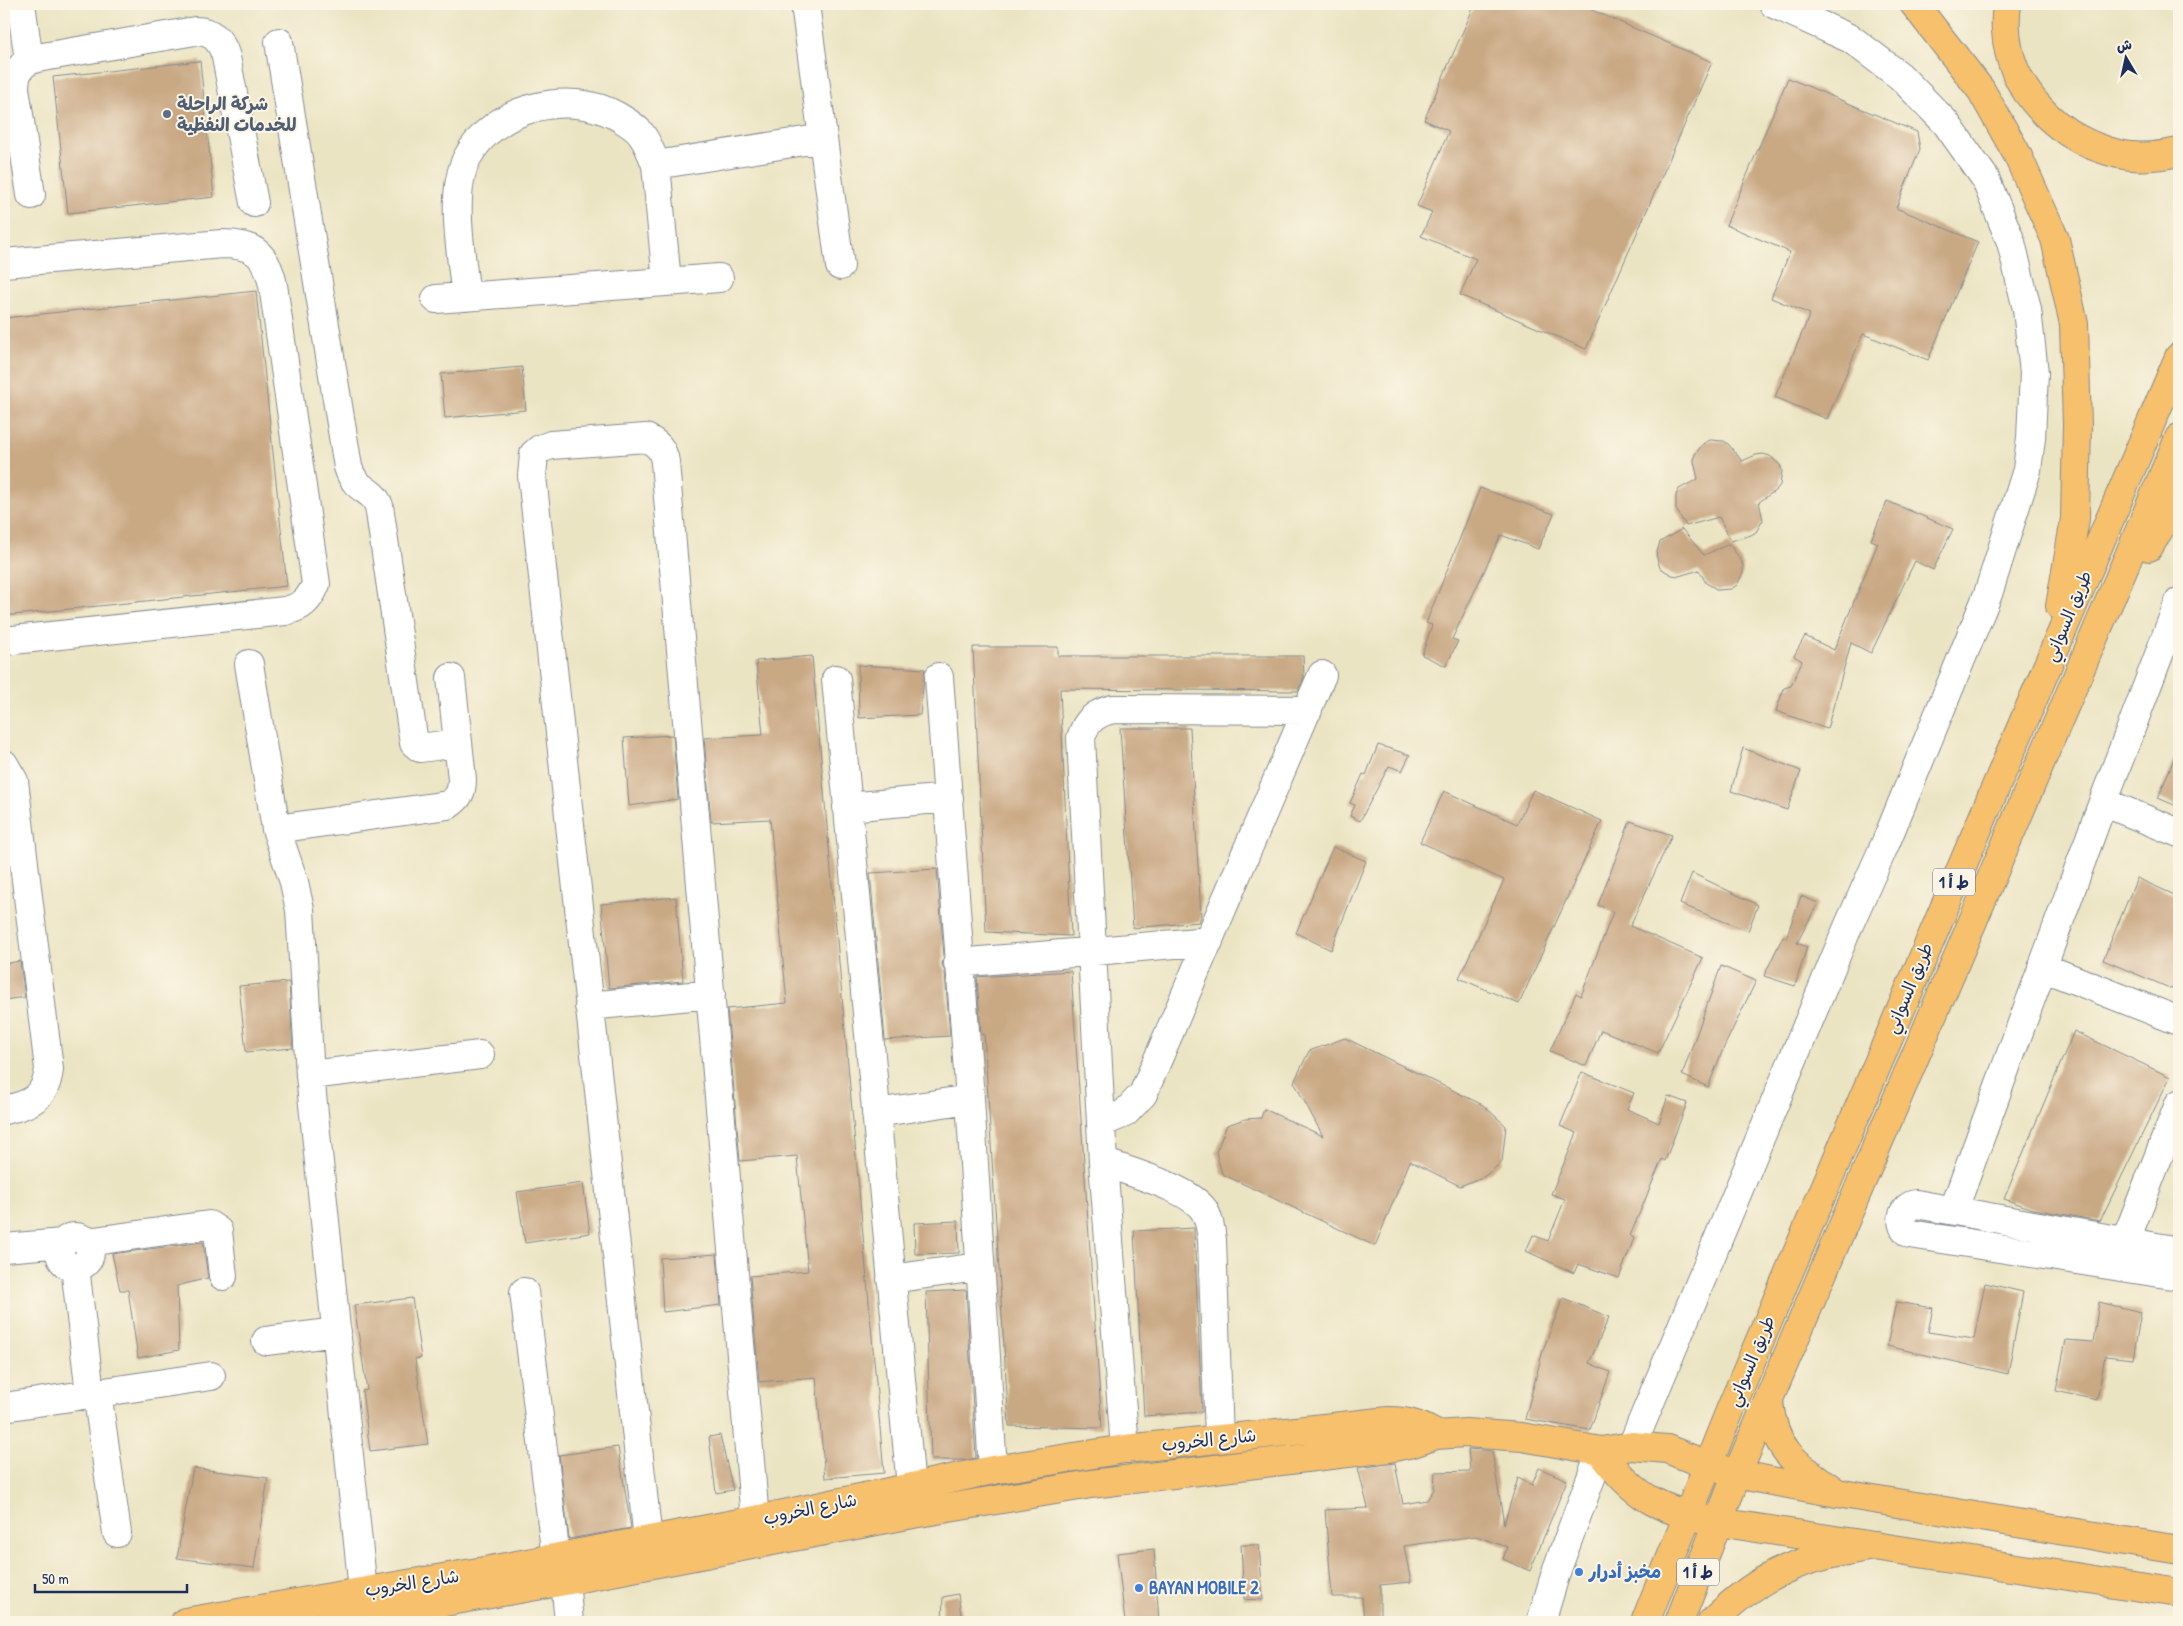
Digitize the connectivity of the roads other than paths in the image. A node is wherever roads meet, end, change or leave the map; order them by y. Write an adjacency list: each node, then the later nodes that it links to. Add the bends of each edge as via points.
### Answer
1 (21, 4): 7 (street)
2 (805, 4): 8 (street)
3 (1774, 4): 72 (street, via 1851,40 1900,76 1946,123 1985,178 2011,242 2027,309 2034,373 2031,438 2027,470 1988,594)
4 (1914, 4): 23 (main road, via 1981,90 2017,154 2055,239 2074,324 2076,425 2075,519 2060,606)
5 (2007, 4): 9 (main road, via 2006,32 2014,67 2031,98 2055,124 2086,144 2120,155 2156,156)
6 (279, 42): 32 (street, via 348,468 354,482 372,495 380,506 414,743 420,748)
7 (30, 60): 11 (street, via 18,71 15,88); 12 (street, via 195,31 212,34 219,40 226,57)
8 (823, 138): 10 (street); 14 (street)
9 (2179, 152)
10 (656, 165): 16 (street); 17 (street, via 641,133 628,122 597,108 563,103 546,105 530,108 501,123 476,145 467,158 459,182 457,203)
11 (31, 195)
12 (254, 203)
13 (4, 263): 24 (street, via 222,244 240,244 257,252 269,266 273,285 316,584 310,598 299,608 285,611)
14 (840, 266)
15 (720, 278): 16 (street)
16 (667, 282): 17 (street)
17 (466, 297): 18 (street)
18 (436, 300)
19 (2179, 358): 23 (main road, طريق السواني / ط أ 1)
20 (2179, 438): 25 (main road, طريق السواني / ط أ 1)
21 (2179, 499): 25 (main road)
22 (2179, 602): 35 (street)
23 (2058, 639): 76 (main road, طريق السواني / ط أ 1)
24 (4, 641)
25 (2088, 655): 68 (main road, طريق السواني / ط أ 1)
26 (249, 664): 37 (street)
27 (1322, 675): 31 (street)
28 (939, 677): 34 (street)
29 (451, 678): 32 (street)
30 (836, 679): 36 (street)
31 (1308, 710): 39 (street); 40 (street, via 1113,709 1091,718 1081,738)
32 (458, 743): 37 (street, via 462,790 448,805)
33 (4, 764): 50 (street, via 14,782 49,1069 47,1085 39,1096 27,1104)
34 (949, 798): 36 (street); 41 (street)
35 (2103, 802): 38 (street); 42 (street)
36 (847, 807): 51 (street)
37 (276, 829): 47 (street, via 300,910)
38 (2179, 833)
39 (1209, 941): 40 (street); 52 (street, via 1143,1094 1125,1113)
40 (1092, 951): 41 (street); 52 (street)
41 (958, 963): 48 (street)
42 (2042, 967): 45 (street); 54 (street)
43 (711, 994): 44 (street); 44 (street, via 663,451 646,438 551,445 534,454 532,476); 83 (street)
44 (589, 1006): 86 (street)
45 (2179, 1021)
46 (480, 1055): 47 (street)
47 (310, 1075): 64 (street)
48 (970, 1099): 51 (street); 59 (street)
49 (2179, 1104): 56 (street)
50 (4, 1110)
51 (876, 1113): 62 (street)
52 (1101, 1123): 53 (street)
53 (1103, 1162): 71 (street, via 1193,1198 1210,1224); 73 (street)
54 (1954, 1209): 56 (street); 61 (street, via 1911,1204 1904,1211 1902,1227 1910,1234)
55 (75, 1242): 57 (street); 60 (street, via 209,1225 218,1231); 67 (street, via 60,1248 63,1261 75,1267)
56 (2125, 1242): 58 (street)
57 (4, 1248)
58 (2179, 1251)
59 (978, 1267): 62 (street); 77 (street)
60 (223, 1276)
61 (2179, 1276)
62 (891, 1280): 80 (street)
63 (524, 1292): 89 (street)
64 (337, 1332): 65 (street); 90 (street)
65 (266, 1341)
66 (211, 1376): 67 (street)
67 (93, 1393): 69 (street); 85 (street)
68 (1769, 1402): 78 (main road, طريق السواني / ط أ 1); 81 (main road, via 1777,1438 1788,1454)
69 (4, 1408)
70 (1436, 1435): 71 (main road, شارع الخروب, via 1414,1424 1389,1421); 74 (main road, شارع الخروب, via 1522,1436); 79 (main road, شارع الخروب, via 1389,1448)
71 (1219, 1439): 73 (main road, شارع الخروب)
72 (1632, 1446): 74 (main road, شارع الخروب); 76 (main road, شارع الخروب, via 1667,1449)
73 (1125, 1449): 75 (main road, شارع الخروب)
74 (1601, 1451): 82 (main road, via 1615,1471 1640,1494); 95 (street)
75 (1088, 1455): 77 (main road, شارع الخروب); 79 (main road)
76 (1707, 1465): 78 (main road, شارع الخروب); 82 (main road, طريق السواني / ط أ 1)
77 (993, 1470): 80 (main road, شارع الخروب)
78 (1737, 1474): 81 (main road, شارع الخروب); 84 (main road, طريق السواني / ط أ 1)
79 (1091, 1484): 89 (main road, شارع الخروب)
80 (911, 1487): 83 (main road, شارع الخروب)
81 (1837, 1494): 88 (main road, شارع الخروب)
82 (1687, 1516): 84 (main road); 96 (main road, طريق السواني / ط أ 1)
83 (755, 1520): 86 (main road, شارع الخروب)
84 (1718, 1522): 87 (main road); 97 (main road, طريق السواني / ط أ 1)
85 (117, 1533)
86 (648, 1540): 89 (main road, شارع الخروب)
87 (1876, 1546): 91 (main road); 98 (main road, via 1804,1561 1766,1578 1732,1602)
88 (2179, 1550)
89 (560, 1569): 90 (main road, شارع الخروب); 93 (main road, شارع الخروب); 94 (street)
90 (364, 1591): 92 (main road, شارع الخروب)
91 (2179, 1594)
92 (185, 1622)
93 (330, 1622)
94 (569, 1622)
95 (1541, 1622)
96 (1645, 1622)
97 (1679, 1622)
98 (1712, 1622)

